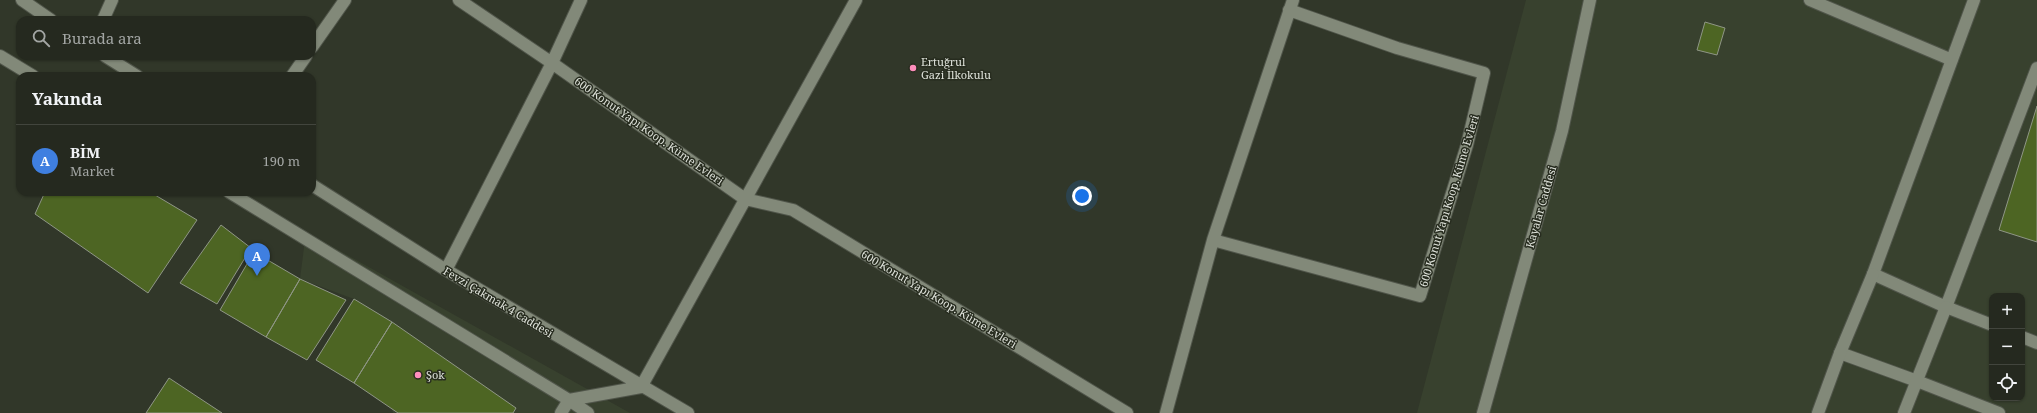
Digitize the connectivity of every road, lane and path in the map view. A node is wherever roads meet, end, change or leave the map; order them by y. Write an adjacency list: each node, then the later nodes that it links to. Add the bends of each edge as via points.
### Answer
1 (22, 0): 11 (street)
2 (112, 0): 12 (street)
3 (345, 0): 13 (street)
4 (459, 0): 18 (street, 600 Konut Yapı Koop. Küme Evleri)
5 (581, 0): 18 (street)
6 (856, 0): 25 (street)
7 (1590, 0): 42 (street, Kayalar Caddesi, via 1562,131)
8 (1810, 0): 17 (street)
9 (1974, 0): 17 (street)
10 (1291, 5): 26 (street, 600 Konut Yapı Koop. Küme Evleri); 26 (street, 600 Konut Yapı Koop. Küme Evleri, via 1397,48 1484,73 1467,145 1420,296)
11 (45, 16)
12 (105, 16)
13 (316, 41)
14 (0, 56): 20 (street)
15 (111, 60): 21 (street)
16 (303, 60): 22 (street)
17 (1952, 60): 28 (street)
18 (552, 63): 25 (street, 600 Konut Yapı Koop. Küme Evleri); 27 (street)
19 (2037, 68): 29 (street)
20 (26, 72)
21 (131, 72)
22 (295, 72)
23 (316, 188): 27 (street, Fevzi Çakmak 4 Caddesi)
24 (235, 196): 36 (street)
25 (745, 199): 35 (street); 40 (street, 600 Konut Yapı Koop. Küme Evleri, via 793,210)
26 (1213, 240): 41 (street, 600 Konut Yapı Koop. Küme Evleri)
27 (446, 270): 35 (street, Fevzi Çakmak 4 Caddesi)
28 (1873, 274): 29 (street); 33 (street)
29 (1946, 308): 30 (street); 34 (street)
30 (1989, 324)
31 (2025, 338): 32 (street)
32 (2037, 343)
33 (1840, 353): 34 (street); 43 (street)
34 (1917, 381): 44 (street); 45 (street)
35 (641, 387): 36 (street); 39 (street, Fevzi Çakmak 4 Caddesi)
36 (569, 400): 37 (street); 38 (street)
37 (561, 413)
38 (588, 413)
39 (688, 413)
40 (1127, 413)
41 (1166, 413)
42 (1483, 413)
43 (1818, 413)
44 (1904, 413)
45 (1999, 413)

